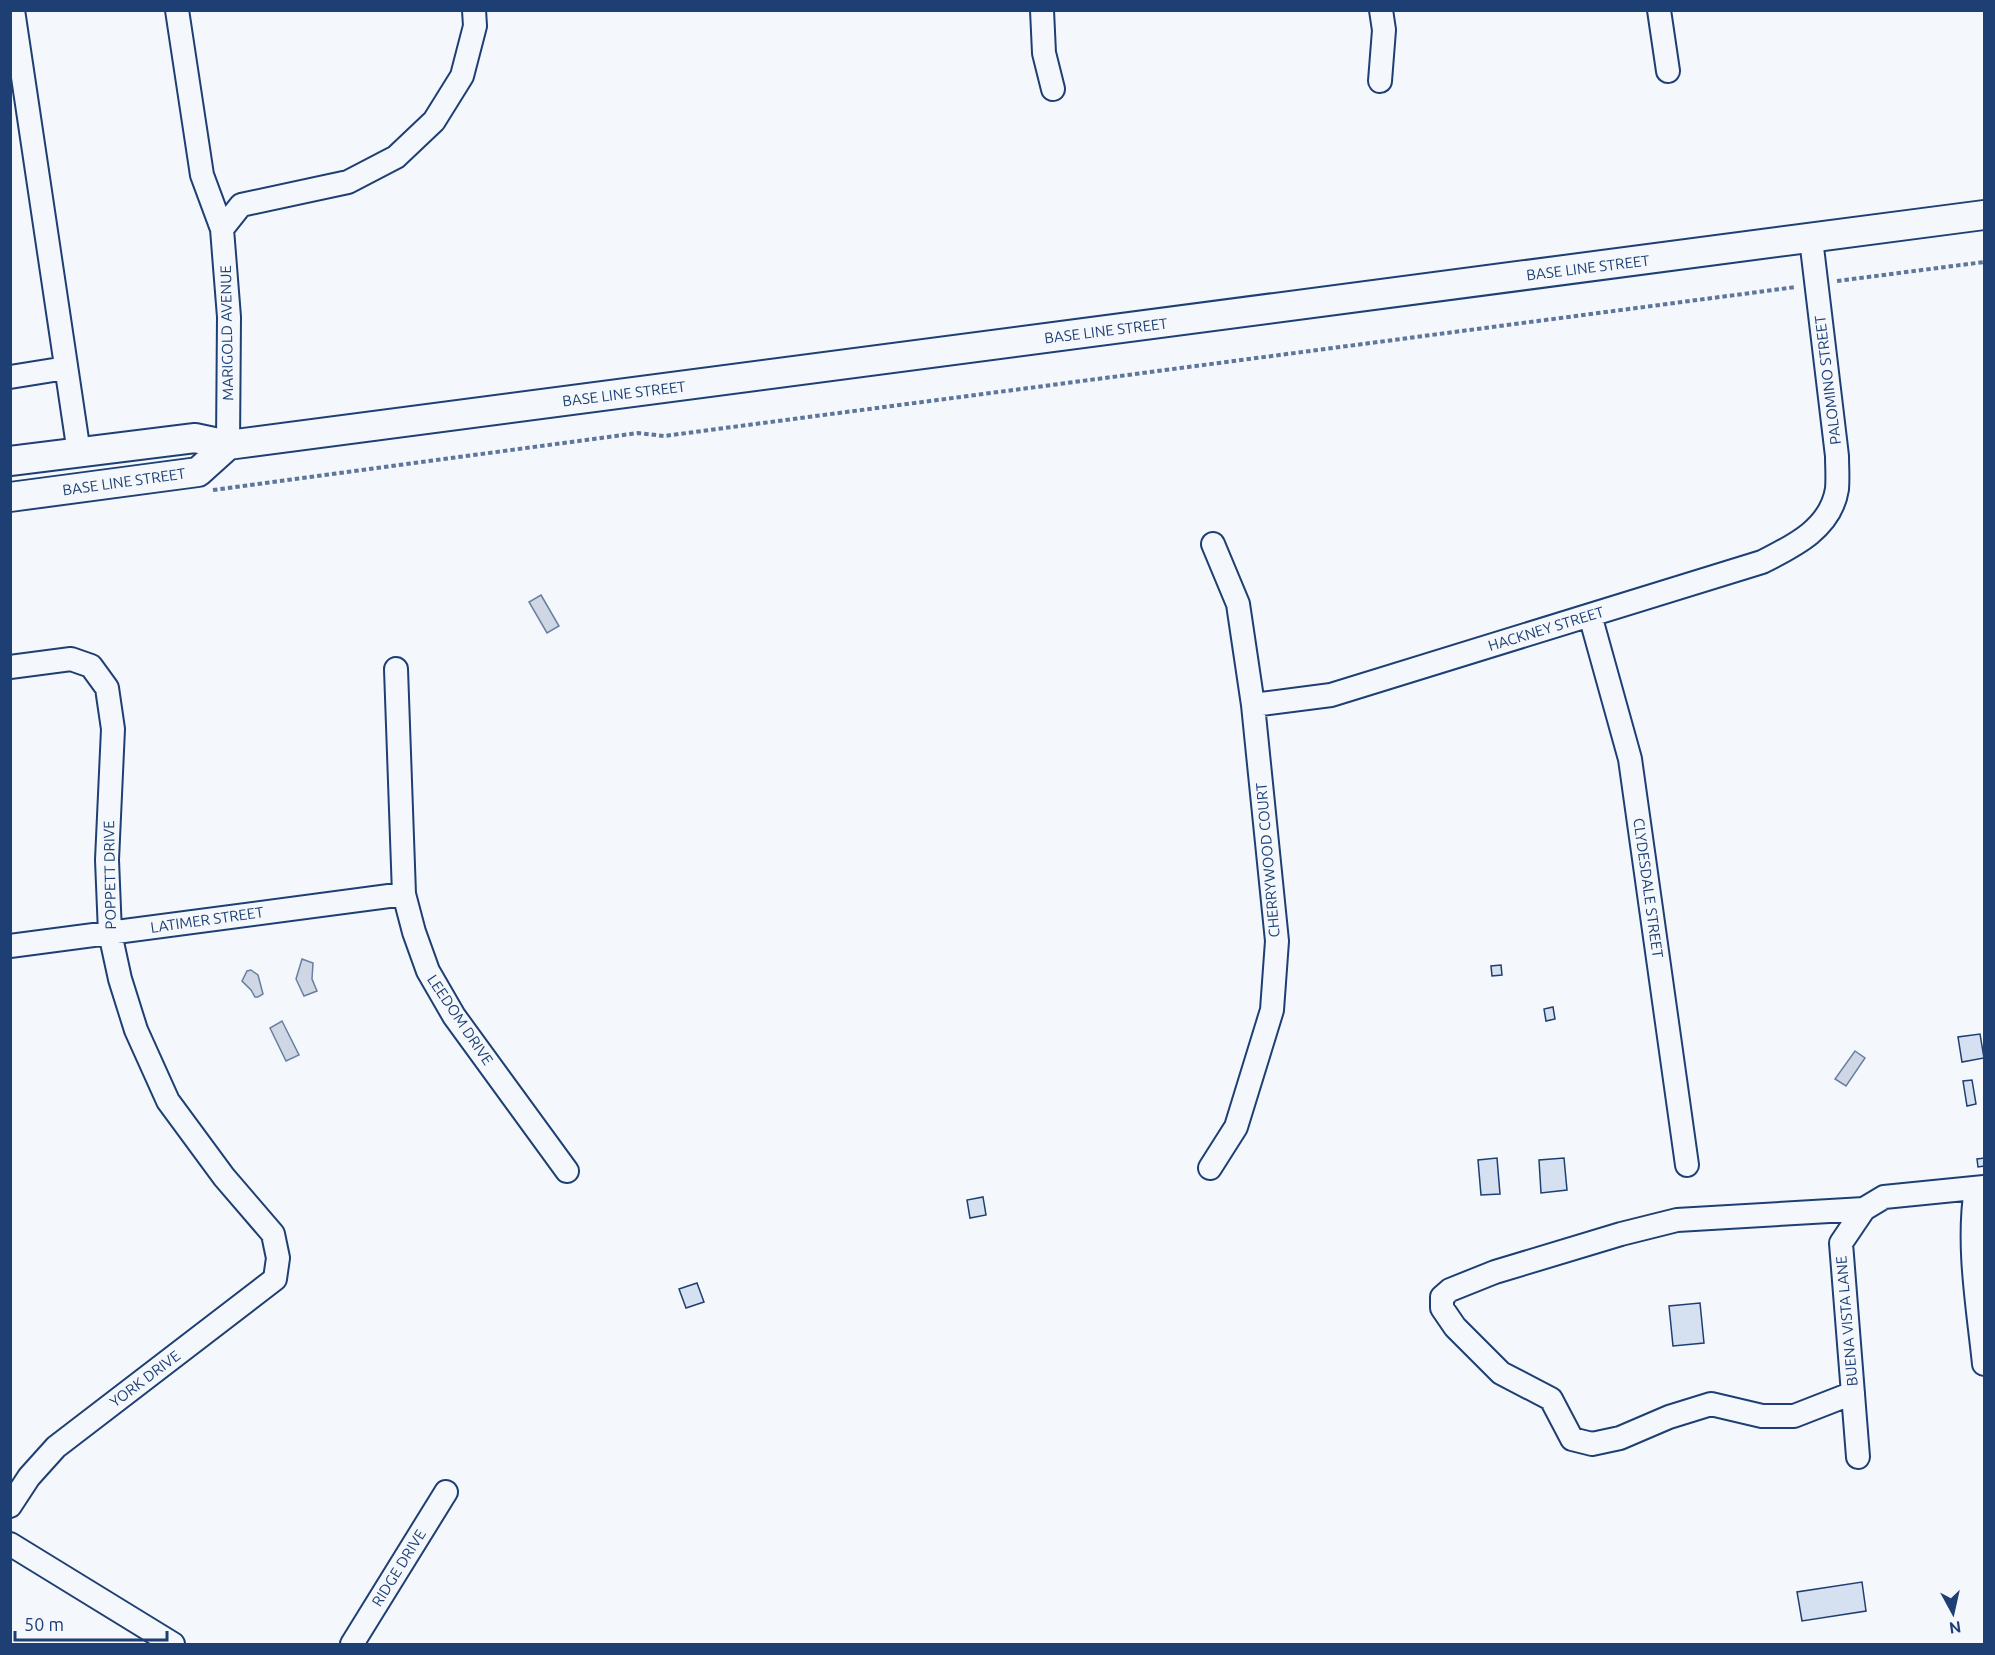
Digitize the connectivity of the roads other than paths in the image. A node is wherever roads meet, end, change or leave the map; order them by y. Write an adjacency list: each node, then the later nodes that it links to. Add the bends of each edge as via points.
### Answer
1 (13, 10): 13 (street)
2 (177, 10): 11 (street, MARIGOLD AVENUE, via 202,175)
3 (474, 10): 11 (street, via 476,26 462,76 434,121 396,157 348,182 241,205)
4 (1042, 10): 9 (street, via 1044,52)
5 (1381, 10): 8 (street, via 1384,30)
6 (1659, 10): 7 (street)
7 (1668, 71)
8 (1380, 81)
9 (1053, 89)
10 (1984, 215): 12 (main road, BASE LINE STREET)
11 (222, 229): 15 (street, MARIGOLD AVENUE, via 229,317)
12 (1811, 239): 15 (main road, BASE LINE STREET); 19 (street, PALOMINO STREET, via 1837,456 1837,490)
13 (66, 368): 14 (street); 16 (street)
14 (10, 376)
15 (228, 445): 16 (main road, BASE LINE STREET, via 195,438); 18 (main road, BASE LINE STREET, via 198,472)
16 (79, 453): 17 (main road, BASE LINE STREET)
17 (10, 461)
18 (10, 497)
19 (1826, 519): 21 (street, HACKNEY STREET, via 1798,544 1762,562)
20 (1213, 544): 24 (street, CHERRYWOOD COURT, via 1238,604)
21 (1590, 615): 24 (street, HACKNEY STREET, via 1331,695); 28 (street, CLYDESDALE STREET, via 1630,759)
22 (10, 667): 26 (street, POPPETT DRIVE, via 71,659 92,666 107,688 114,729 106,860)
23 (396, 669): 25 (street, LEEDOM DRIVE)
24 (1253, 705): 29 (street, CHERRYWOOD COURT, via 1276,941 1272,1010 1236,1127)
25 (405, 894): 26 (street, LATIMER STREET); 30 (street, LEEDOM DRIVE, via 428,972 454,1016)
26 (110, 933): 27 (street, LATIMER STREET); 33 (street, POPPETT DRIVE, via 136,1030 168,1101 224,1177 273,1234)
27 (10, 946)
28 (1687, 1165)
29 (1210, 1168)
30 (567, 1171)
31 (1980, 1188): 32 (street, via 1884,1197); 34 (street, via 1973,1205 1972,1253)
32 (1864, 1209): 35 (street, BUENA VISTA LANE, via 1841,1243); 35 (street, via 1677,1220 1495,1272 1442,1297 1442,1308 1455,1327 1501,1373 1551,1399 1572,1439 1592,1444 1620,1438 1711,1404 1762,1416 1794,1416)
33 (279, 1258): 38 (street, YORK DRIVE, via 275,1279 56,1447)
34 (1984, 1364)
35 (1853, 1393): 36 (street, BUENA VISTA LANE)
36 (1858, 1457)
37 (446, 1492): 41 (street, RIDGE DRIVE)
38 (10, 1506)
39 (10, 1544): 40 (street)
40 (173, 1644)
41 (352, 1644)

